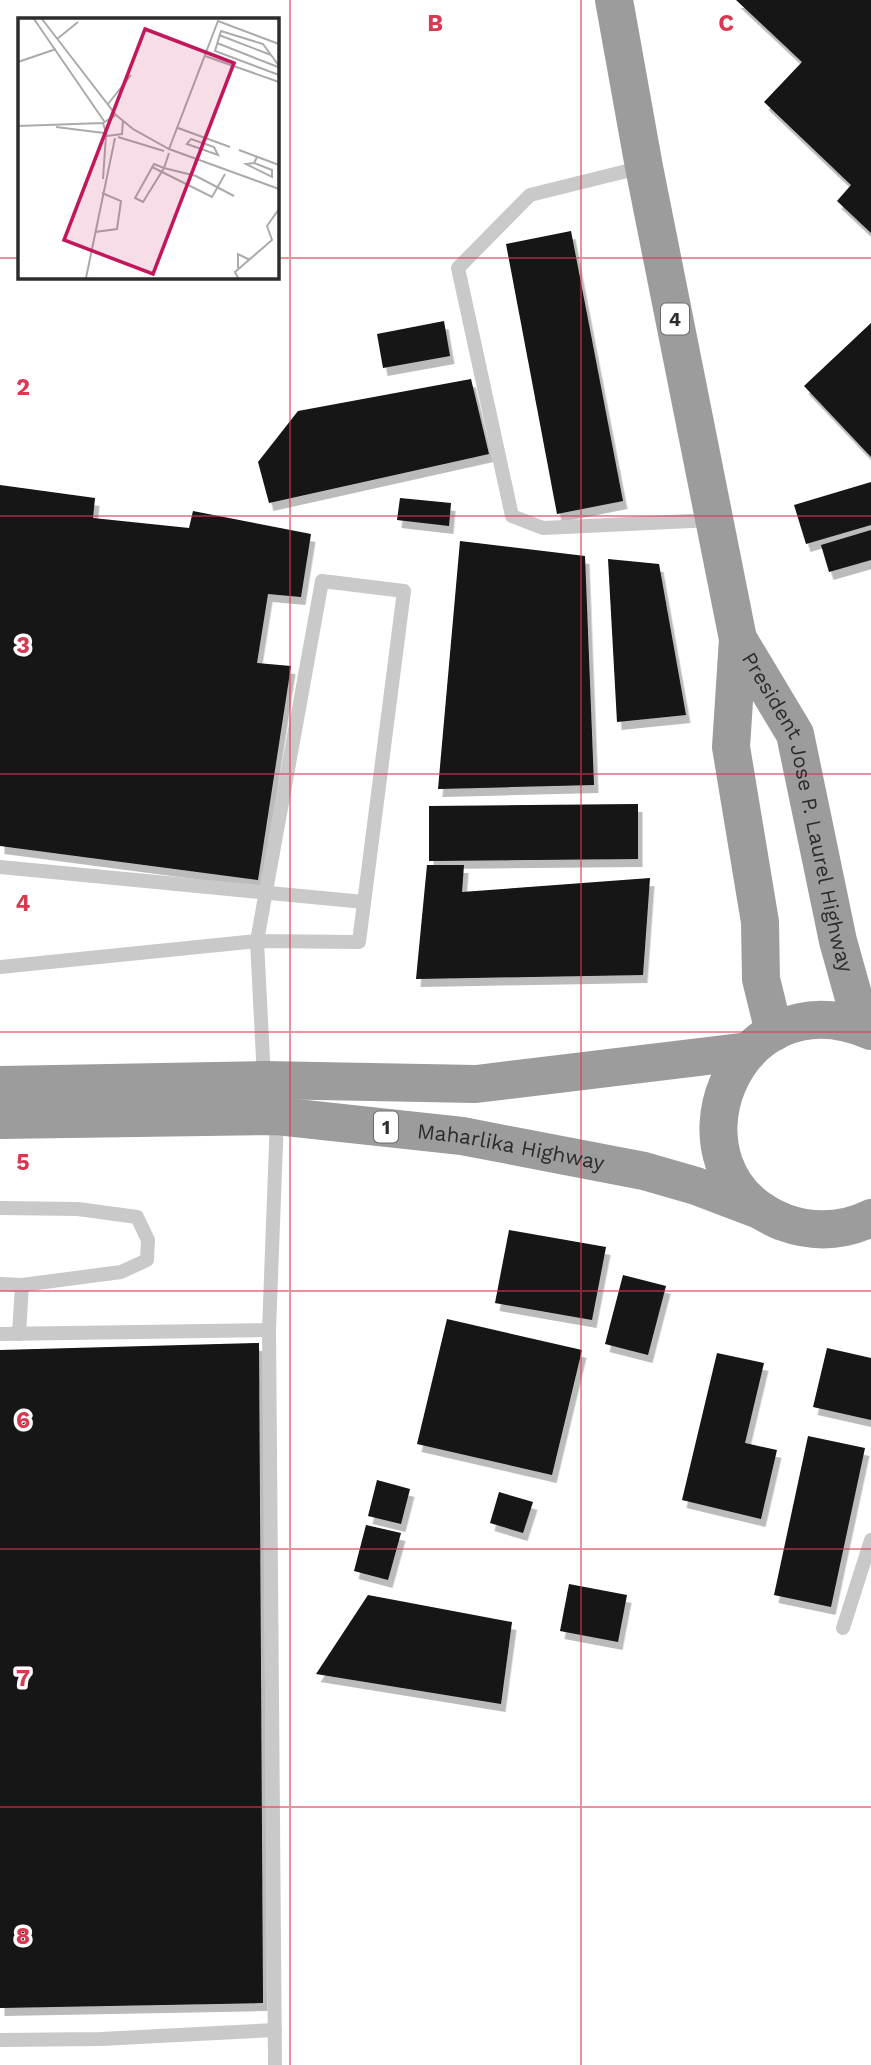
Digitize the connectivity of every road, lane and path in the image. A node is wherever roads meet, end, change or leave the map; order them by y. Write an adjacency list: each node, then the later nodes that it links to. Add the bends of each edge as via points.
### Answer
1 (614, 0): 2 (highway, President Jose P. Laurel Highway / 4)
2 (645, 167): 3 (highway, President Jose P. Laurel Highway / 4); 3 (lane, via 530,195 458,268 512,516 543,528)
3 (716, 520): 4 (highway, President Jose P. Laurel Highway / 4)
4 (738, 639): 10 (highway, President Jose P. Laurel Highway / 4, via 795,734 838,941); 11 (highway, President Jose P. Laurel Highway / 4, via 731,747 760,922)
5 (0, 866): 6 (lane)
6 (266, 892): 7 (lane); 7 (lane, via 322,581 404,591); 8 (lane)
7 (365, 902): 8 (lane, via 359,942)
8 (257, 941): 9 (lane); 12 (lane)
9 (0, 967)
10 (867, 1029): 11 (highway, 1, via 817,1020 793,1025)
11 (761, 1042): 12 (highway, 1, via 476,1084); 17 (highway, 1, via 734,1070 725,1087 719,1110 719,1144 740,1190)
12 (264, 1080): 13 (highway, 1)
13 (0, 1084)
14 (277, 1116): 15 (highway, Maharlika Highway / 1); 17 (highway, Maharlika Highway / 1, via 462,1136 644,1171); 21 (lane)
15 (0, 1120)
16 (0, 1208): 20 (lane, via 78,1209 137,1217 148,1240 147,1260 121,1272)
17 (762, 1211): 18 (highway, 1, via 797,1227)
18 (861, 1231)
19 (0, 1284): 20 (lane)
20 (22, 1285): 23 (lane)
21 (269, 1330): 23 (lane); 26 (lane)
22 (0, 1334): 23 (lane)
23 (19, 1334)
24 (871, 1540): 25 (lane)
25 (843, 1628)
26 (275, 2030): 27 (lane); 28 (lane)
27 (0, 2039)
28 (275, 2065)

